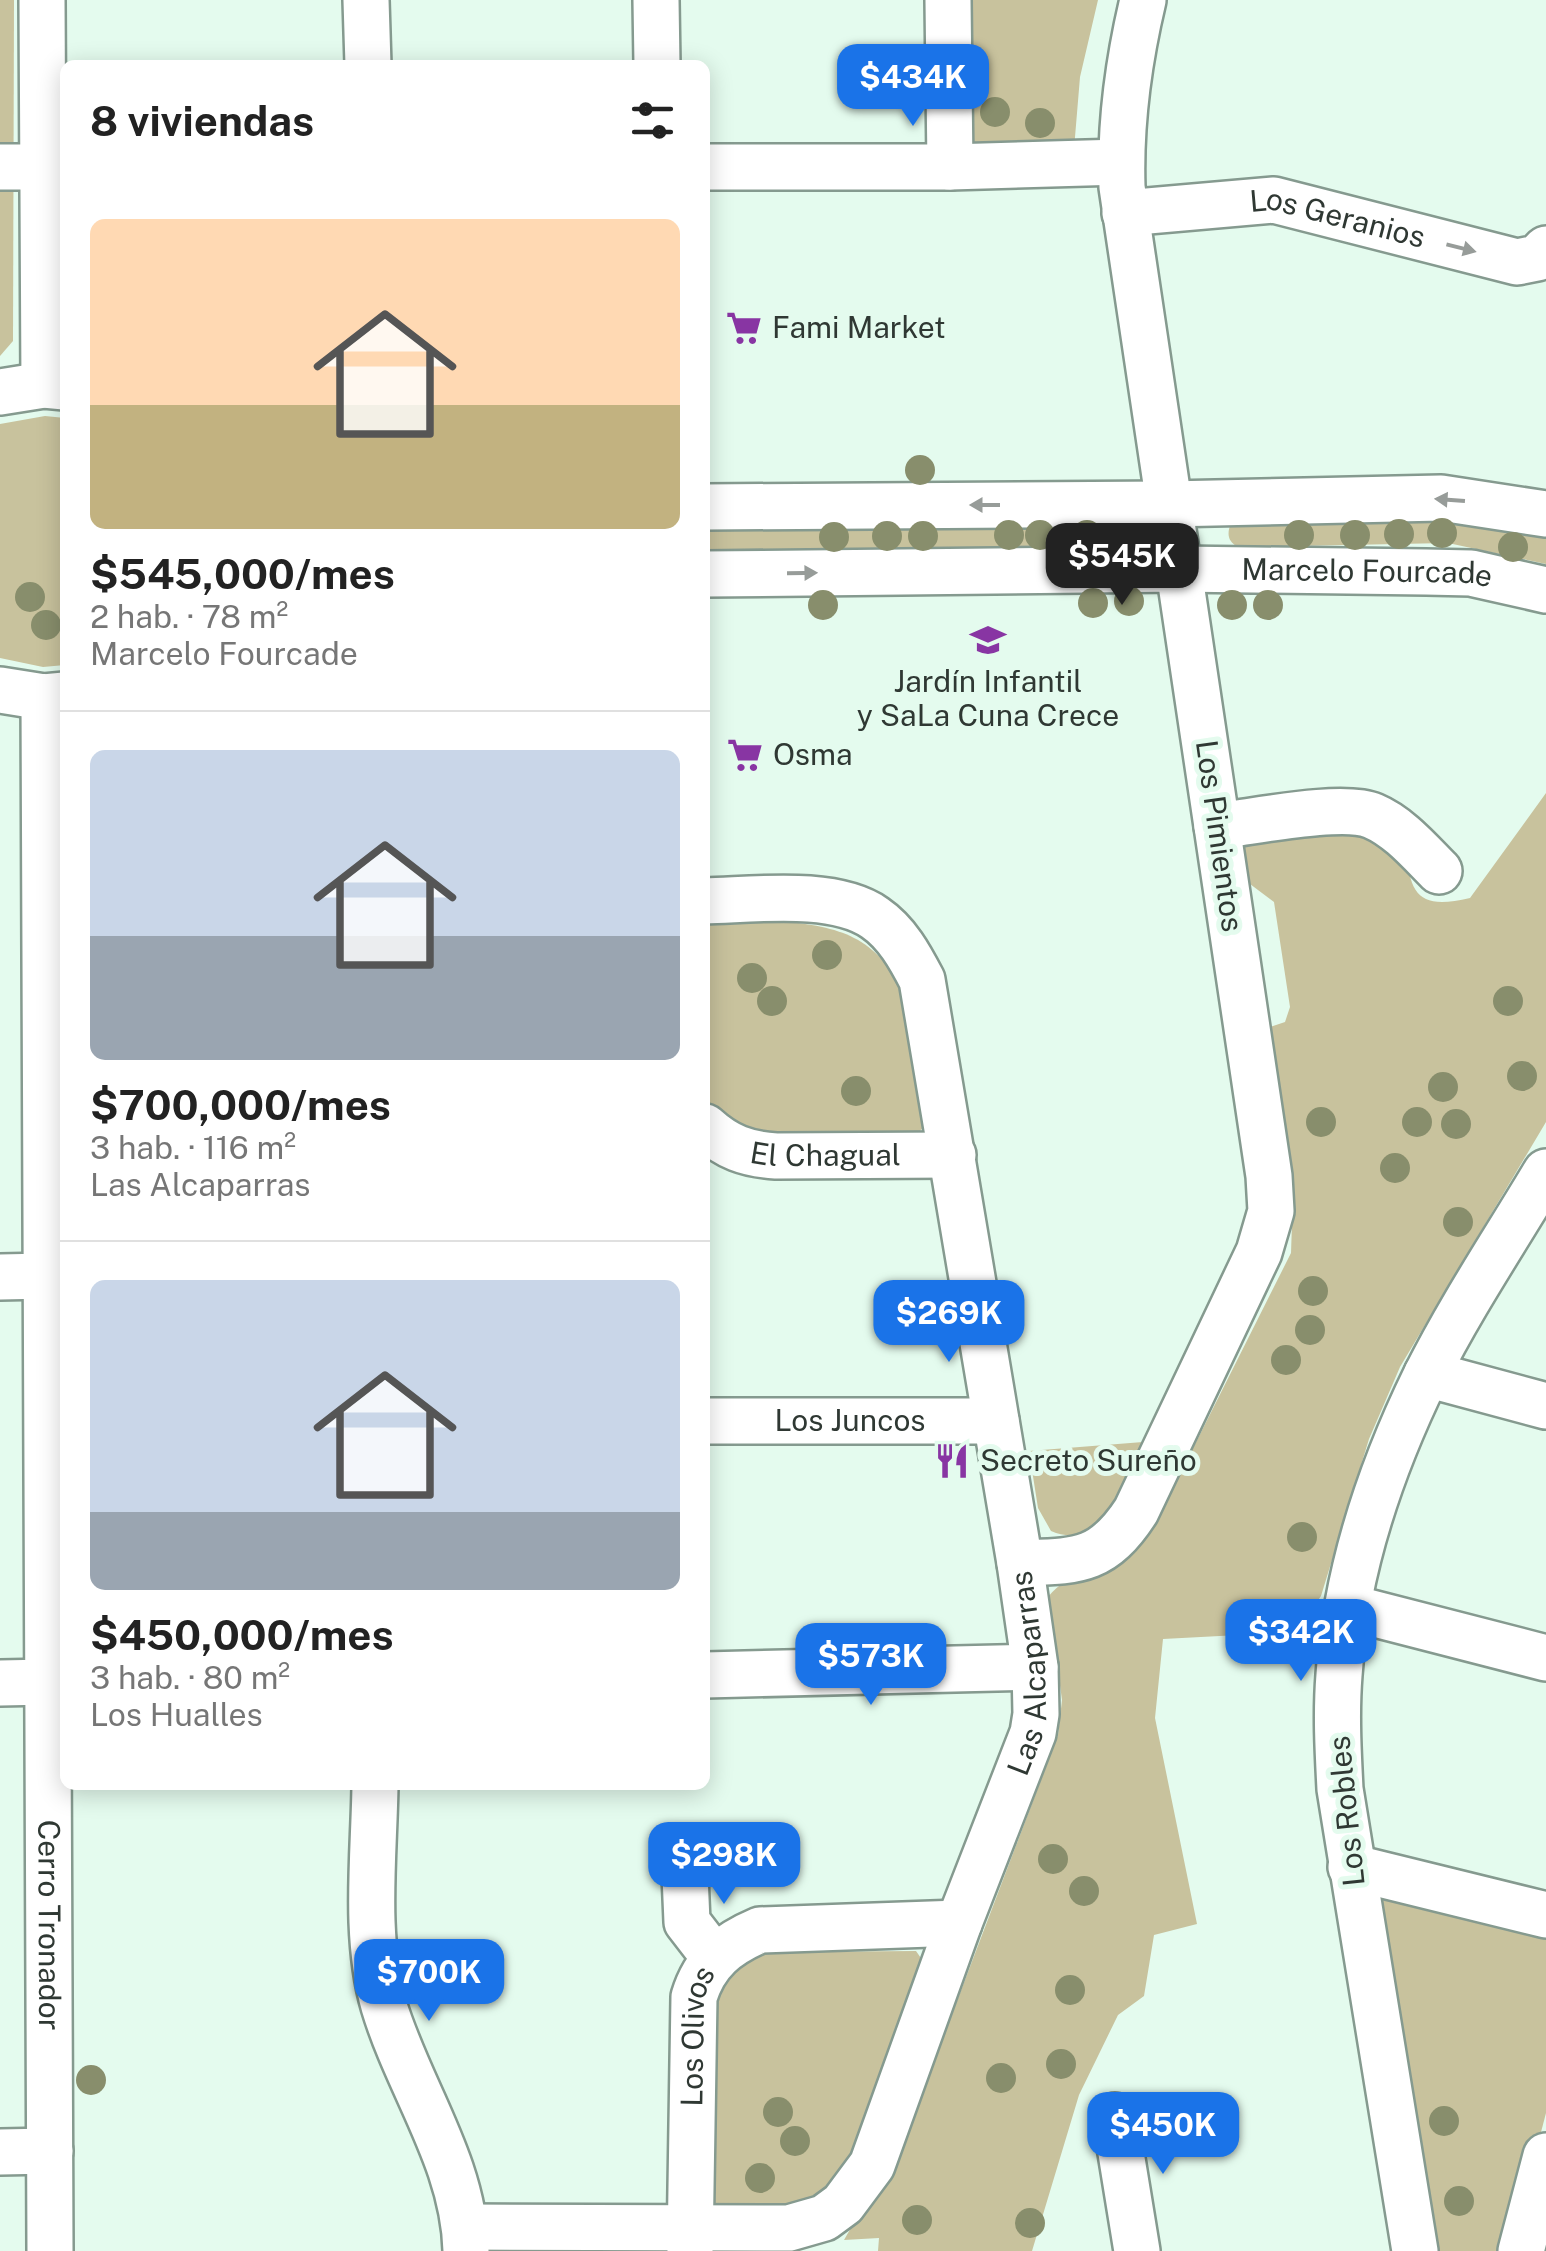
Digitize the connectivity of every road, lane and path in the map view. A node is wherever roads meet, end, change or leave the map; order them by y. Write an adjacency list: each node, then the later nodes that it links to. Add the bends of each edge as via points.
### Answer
1 (42, 0): 9 (street)
2 (366, 0): 6 (street)
3 (656, 0): 7 (street)
4 (948, 0): 11 (street)
5 (1143, 0): 8 (street, Los Pimientos, via 1126,78)
6 (368, 60)
7 (657, 60)
8 (1121, 162): 11 (street); 12 (street, Los Pimientos)
9 (22, 167): 14 (street)
10 (710, 167): 11 (street)
11 (950, 167)
12 (1125, 213): 13 (street, Los Geranios, one-way to 13, via 1274,200 1517,262); 16 (street, Los Pimientos)
13 (1543, 257)
14 (54, 386): 15 (street)
15 (0, 392)
16 (1169, 504): 17 (street, one-way to 17); 18 (street, one-way to 16, via 1441,498); 19 (street, Los Pimientos)
17 (710, 507)
18 (1546, 514)
19 (1178, 570): 20 (street, Marcelo Fourcade, one-way to 19); 21 (street, Marcelo Fourcade, via 1471,574); 24 (street, Los Pimientos)
20 (710, 574)
21 (1546, 590)
22 (0, 690): 23 (street)
23 (55, 696): 30 (street, Cerro Tronador)
24 (1218, 826): 25 (street, via 1349,811 1373,816); 36 (street, Los Pimientos, via 1269,1176 1267,1230 1121,1534 1089,1557)
25 (1439, 871)
26 (710, 901): 28 (street, Las Alcaparras, via 849,906 874,916 894,935 922,980)
27 (710, 1131): 28 (street, El Chagual, via 748,1154)
28 (954, 1154): 34 (street, Las Alcaparras)
29 (1546, 1172): 32 (street, Los Robles)
30 (46, 1276): 31 (street); 37 (street, Cerro Tronador)
31 (0, 1277)
32 (1427, 1374): 33 (street); 38 (street, Los Robles, via 1368,1522)
33 (1546, 1406)
34 (996, 1421): 35 (street, Los Juncos); 36 (street, Las Alcaparras)
35 (710, 1422)
36 (1020, 1564): 40 (street, Las Alcaparras)
37 (56, 1569): 42 (street, Cerro Tronador)
38 (1348, 1607): 39 (street); 45 (street, Los Robles, via 1337,1728)
39 (1546, 1658)
40 (1035, 1666): 41 (street); 48 (street, Las Alcaparras, via 1032,1733)
41 (710, 1676)
42 (48, 1682): 43 (street); 51 (street, Cerro Tronador)
43 (0, 1683)
44 (375, 1790): 54 (street, Las Alcaparras, via 374,1945 383,2001 458,2187)
45 (1350, 1867): 47 (street); 58 (street, Los Robles)
46 (684, 1876): 49 (street, via 687,1922)
47 (1546, 1915)
48 (959, 1922): 49 (street, Los Olivos, via 760,1930); 55 (street, Las Alcaparras, via 858,2188 808,2224)
49 (714, 1957): 55 (street, Los Olivos, via 694,1997)
50 (1115, 2116): 57 (street)
51 (50, 2151): 52 (street); 56 (street, Cerro Tronador)
52 (0, 2152)
53 (1546, 2156): 59 (street)
54 (466, 2239): 55 (street, Las Alcaparras)
55 (690, 2240)
56 (50, 2251)
57 (1137, 2251)
58 (1415, 2251)
59 (1521, 2251)

